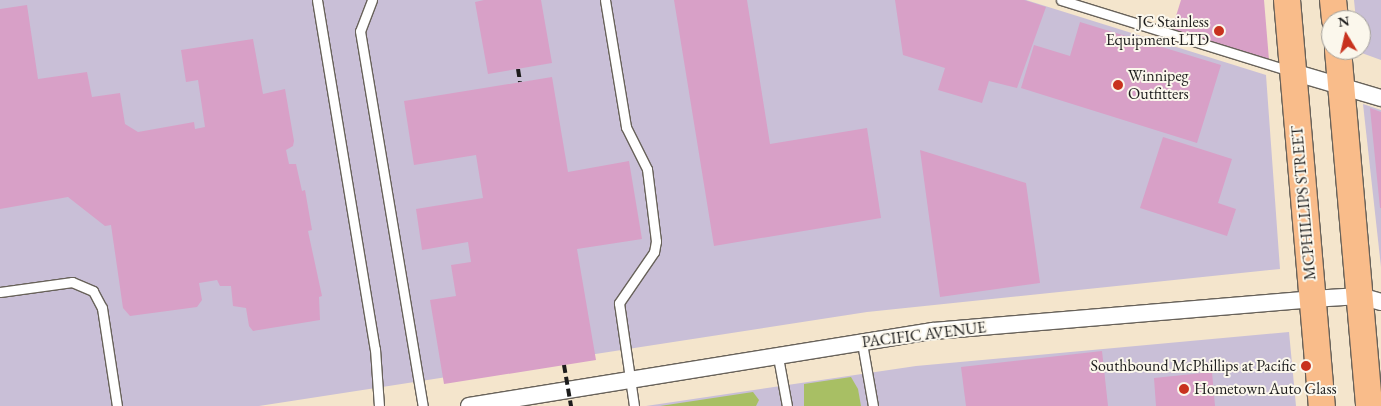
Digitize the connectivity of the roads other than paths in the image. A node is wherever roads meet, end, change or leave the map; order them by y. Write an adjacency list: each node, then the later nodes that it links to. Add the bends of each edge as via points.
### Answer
1 (318, 0): 17 (lane, via 375,348)
2 (372, 0): 18 (lane, via 360,31)
3 (605, 0): 15 (lane, via 626,127 647,169 656,241 654,252 618,303)
4 (1062, 0): 7 (lane)
5 (1287, 0): 7 (main road, MCPHILLIPS STREET)
6 (1339, 60): 8 (main road)
7 (1293, 72): 8 (street); 11 (main road, MCPHILLIPS STREET)
8 (1342, 88): 9 (street); 12 (main road)
9 (1381, 98)
10 (0, 292): 16 (lane, via 72,282 93,291 102,308)
11 (1312, 299): 12 (street, PACIFIC AVENUE); 13 (street, PACIFIC AVENUE, via 933,331); 23 (main road, MCPHILLIPS STREET)
12 (1371, 299): 24 (main road)
13 (862, 343): 14 (street, PACIFIC AVENUE); 22 (lane)
14 (778, 357): 15 (street, PACIFIC AVENUE); 21 (lane)
15 (630, 381): 19 (street, PACIFIC AVENUE); 20 (lane)
16 (117, 406)
17 (379, 406)
18 (423, 406)
19 (469, 406)
20 (634, 406)
21 (787, 406)
22 (873, 406)
23 (1322, 406)
24 (1369, 406)

